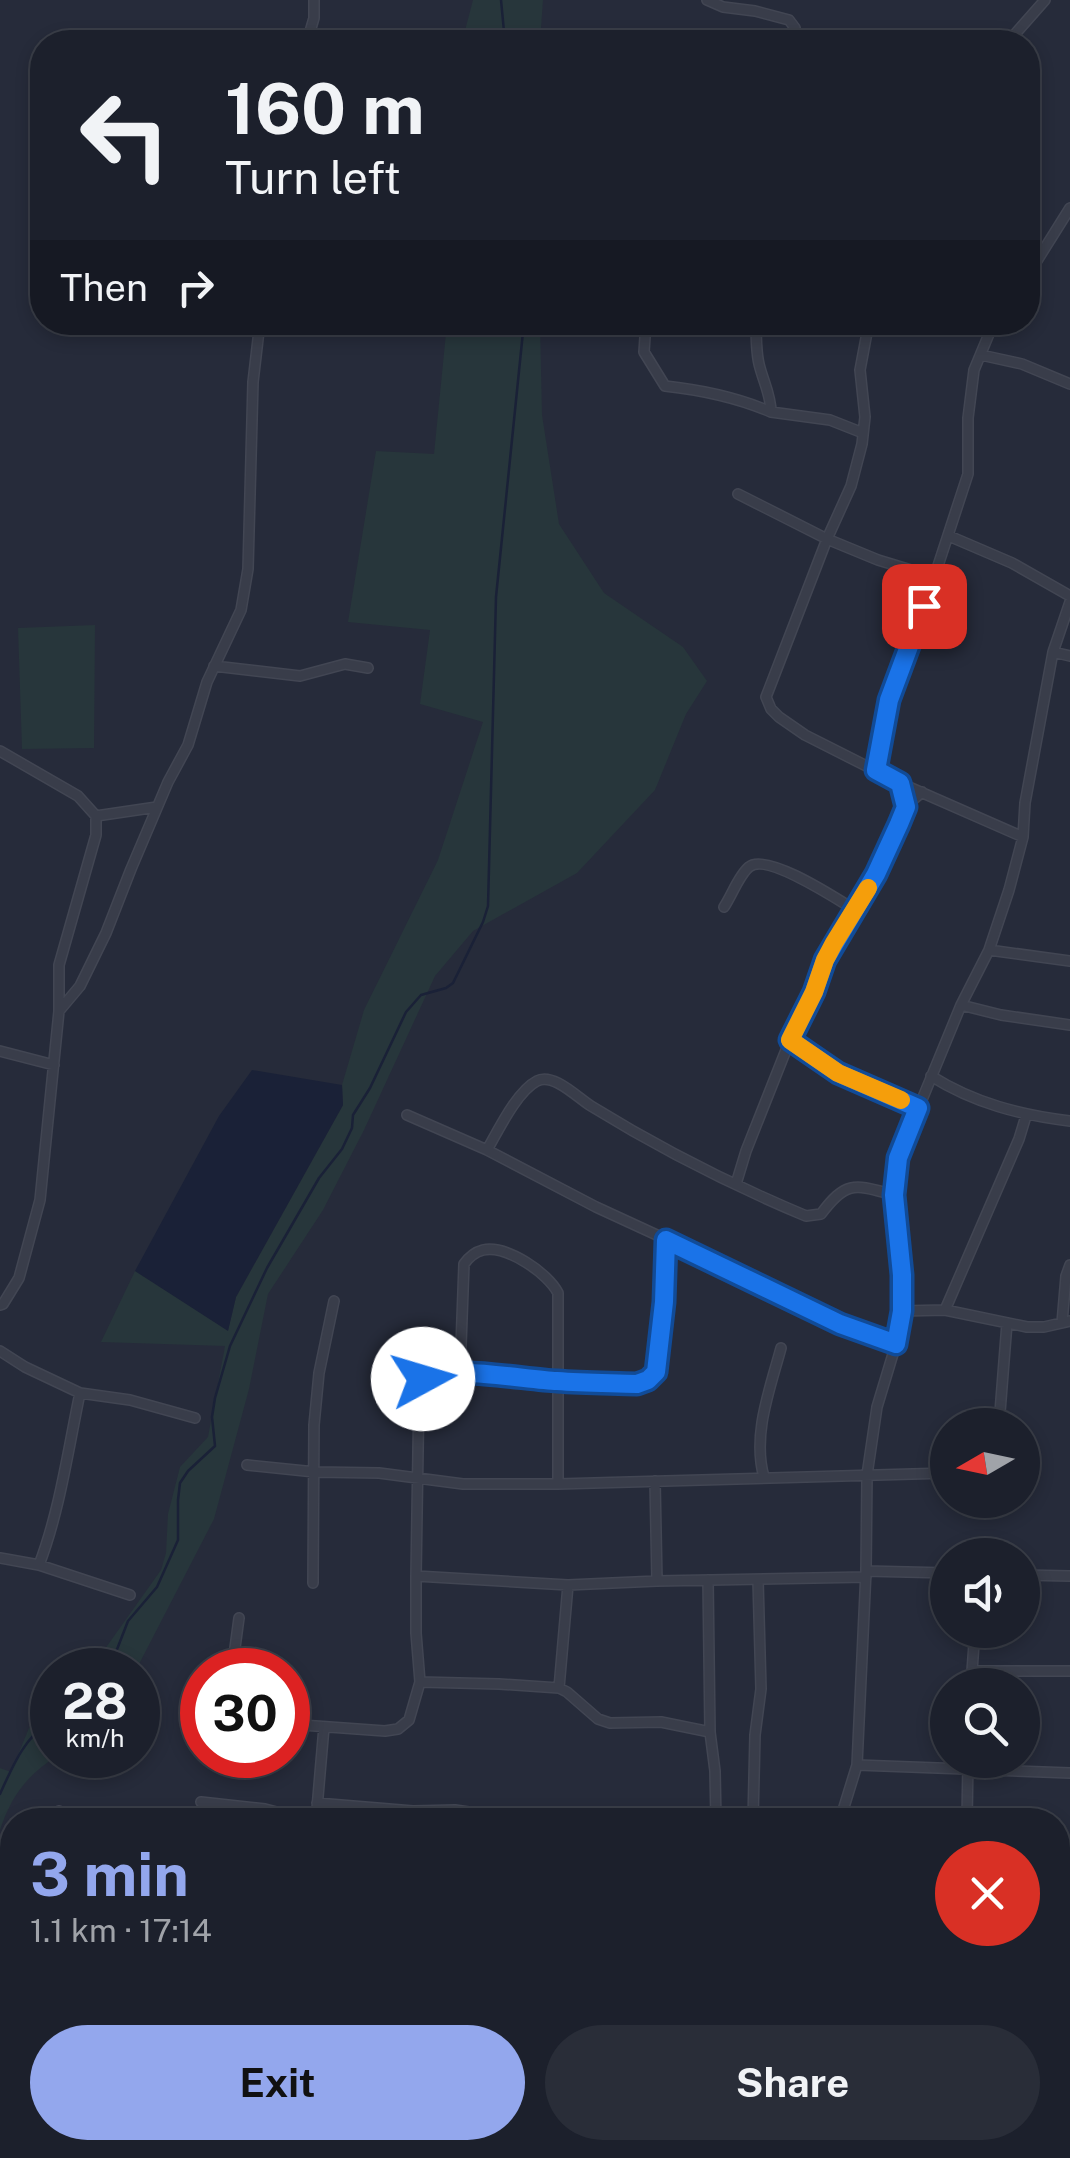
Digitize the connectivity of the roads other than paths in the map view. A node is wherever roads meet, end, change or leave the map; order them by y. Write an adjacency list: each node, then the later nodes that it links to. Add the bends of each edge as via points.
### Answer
1 (314, 0): 4 (street)
2 (707, 0): 5 (street, via 789,20)
3 (1045, 0): 6 (street)
4 (310, 30)
5 (794, 30)
6 (1019, 30)
7 (1070, 208): 8 (street)
8 (1040, 256)
9 (258, 335): 25 (street, via 248,570 241,610)
10 (645, 335): 16 (street, via 644,352 665,386 718,393)
11 (757, 335): 16 (street)
12 (867, 335): 17 (street, via 860,370)
13 (989, 335): 14 (street)
14 (981, 355): 15 (street); 19 (street, via 970,394 968,474)
15 (1070, 384)
16 (772, 412): 17 (street, via 830,420)
17 (863, 434): 20 (street, via 851,486)
18 (738, 494): 20 (street)
19 (949, 536): 21 (street); 22 (street, via 1012,563)
20 (827, 539): 21 (street); 28 (street, via 766,697 805,734)
21 (934, 576): 28 (street, via 889,700)
22 (1070, 599): 23 (street)
23 (1053, 652): 24 (street); 34 (street)
24 (1070, 656)
25 (214, 666): 26 (street, via 300,676 344,664); 31 (street, via 188,746)
26 (368, 668)
27 (0, 751): 33 (street, via 78,796)
28 (876, 770): 29 (street)
29 (900, 783): 30 (street); 32 (street)
30 (922, 792): 32 (street); 34 (street)
31 (157, 807): 33 (street); 40 (street, via 106,934)
32 (906, 807): 36 (street)
33 (96, 816): 40 (street, via 60,965)
34 (1023, 837): 37 (street)
35 (724, 907): 36 (street, via 756,862)
36 (856, 910): 42 (street, via 825,960)
37 (988, 950): 38 (street); 39 (street)
38 (1070, 961)
39 (961, 1006): 41 (street); 45 (street)
40 (59, 1011): 44 (street)
41 (1070, 1025)
42 (790, 1040): 46 (street, via 838,1073); 51 (street)
43 (0, 1050): 44 (street)
44 (54, 1065): 56 (street, via 40,1200 19,1278)
45 (931, 1076): 46 (street); 48 (street)
46 (918, 1108): 52 (street, via 898,1158)
47 (407, 1115): 50 (street)
48 (1026, 1116): 49 (street); 57 (street)
49 (1070, 1121)
50 (487, 1150): 51 (street, via 510,1109 542,1079); 53 (street)
51 (736, 1184): 52 (street, via 806,1216 822,1214 844,1189)
52 (894, 1195): 58 (street)
53 (666, 1240): 61 (street); 65 (street, via 656,1372 637,1384)
54 (1070, 1265): 59 (street)
55 (334, 1302): 70 (street, via 319,1373)
56 (0, 1305)
57 (945, 1310): 58 (street); 60 (street)
58 (902, 1311): 61 (street)
59 (1066, 1322): 60 (street)
60 (1007, 1323): 67 (street)
61 (896, 1344): 72 (street, via 877,1407)
62 (781, 1348): 73 (street, via 764,1412)
63 (0, 1351): 66 (street)
64 (460, 1373): 65 (street); 65 (street, via 464,1264 480,1250 496,1249 543,1274 558,1293); 74 (street, via 423,1379)
65 (557, 1382): 76 (street)
66 (80, 1393): 68 (street); 78 (street)
67 (1000, 1408)
68 (195, 1418)
69 (248, 1465): 70 (street)
70 (314, 1472): 74 (street); 87 (street)
71 (930, 1474): 72 (street)
72 (868, 1475): 73 (street); 79 (street)
73 (764, 1477): 75 (street)
74 (417, 1478): 76 (street); 82 (street)
75 (656, 1481): 76 (street); 84 (street)
76 (558, 1484)
77 (0, 1558): 78 (street)
78 (39, 1565): 89 (street)
79 (866, 1574): 80 (street); 86 (street); 99 (street)
80 (930, 1574)
81 (1040, 1575): 83 (street)
82 (416, 1576): 88 (street); 94 (street)
83 (1070, 1576)
84 (658, 1580): 85 (street); 88 (street)
85 (708, 1580): 86 (street); 98 (street)
86 (758, 1580): 110 (street, via 761,1690)
87 (313, 1582)
88 (568, 1585): 95 (street)
89 (130, 1596)
90 (238, 1618): 91 (street)
91 (235, 1648)
92 (1040, 1671): 93 (street)
93 (1070, 1671)
94 (420, 1682): 95 (street); 97 (street, via 410,1720 398,1729)
95 (559, 1688): 98 (street, via 598,1719)
96 (310, 1726): 97 (street)
97 (324, 1727): 105 (street)
98 (710, 1732): 109 (street)
99 (857, 1765): 100 (street); 111 (street)
100 (930, 1765)
101 (1040, 1771): 102 (street)
102 (1070, 1773)
103 (967, 1778): 112 (street)
104 (200, 1802): 106 (street)
105 (317, 1802): 107 (street); 108 (street)
106 (255, 1808)
107 (317, 1808)
108 (378, 1808)
109 (716, 1808)
110 (753, 1808)
111 (844, 1808)
112 (966, 1808)

